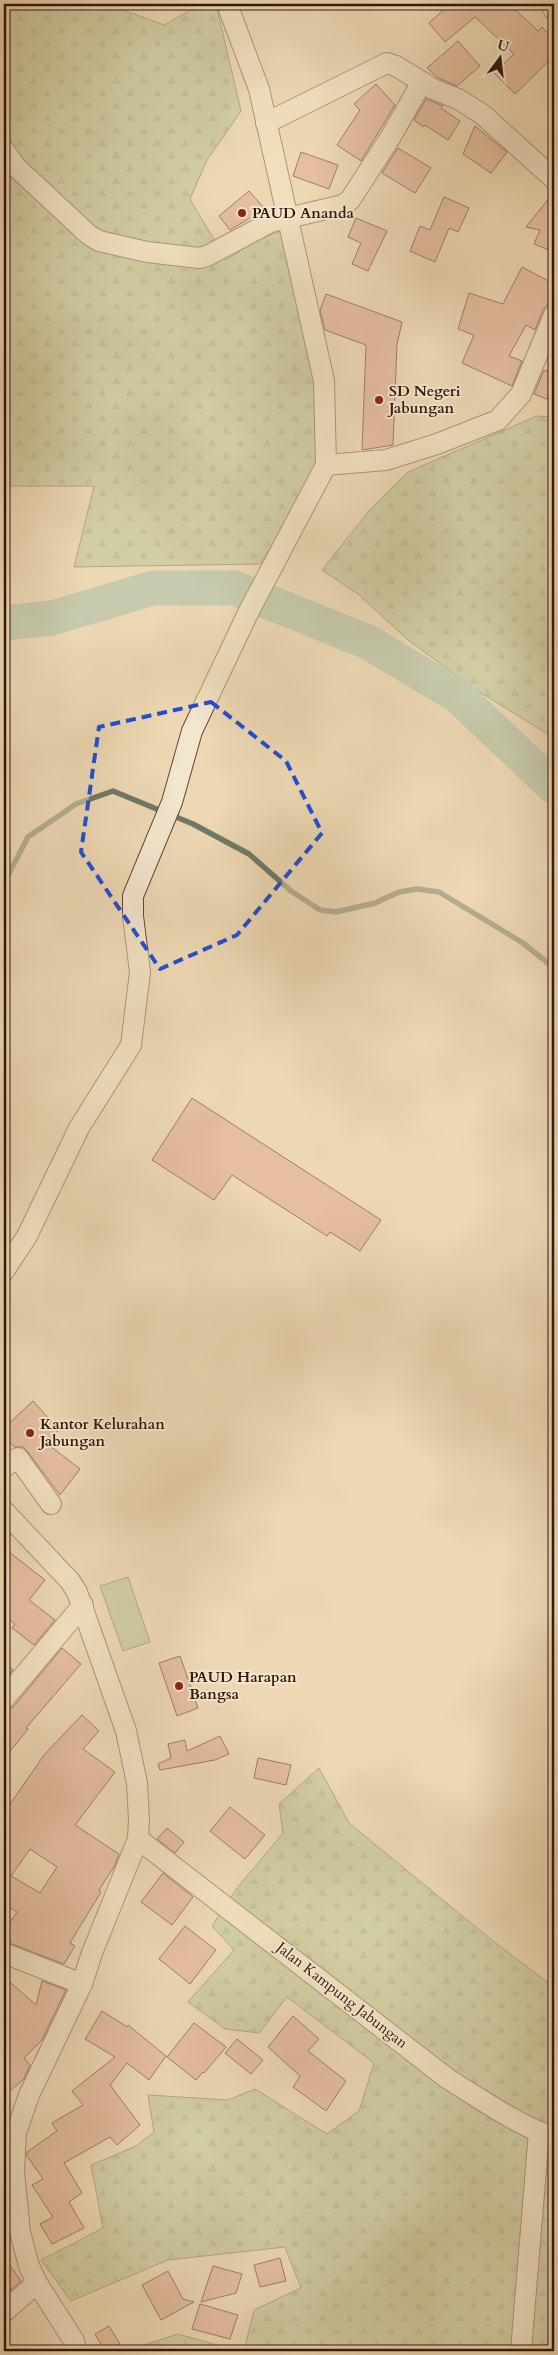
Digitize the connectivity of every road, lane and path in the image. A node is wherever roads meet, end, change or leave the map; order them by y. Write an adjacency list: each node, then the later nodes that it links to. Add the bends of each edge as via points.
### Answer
1 (226, 4): 5 (street, via 259,90)
2 (550, 4): 3 (street)
3 (554, 10)
4 (422, 82): 5 (street, via 387,63); 7 (street, via 482,114); 8 (street, via 350,200 343,205)
5 (266, 123): 8 (street)
6 (4, 150): 8 (street, via 16,167 90,235 109,244 199,258)
7 (554, 179)
8 (288, 216): 10 (street, via 324,381)
9 (554, 315): 10 (street, via 521,394 498,420 386,460)
10 (326, 465): 11 (street, via 249,612 192,731 172,802 133,896 140,972 131,1044 79,1128 27,1236)
11 (4, 1271)
12 (4, 1468): 13 (street, via 18,1458)
13 (51, 1504)
14 (4, 1511): 15 (street, via 70,1581)
15 (83, 1605): 16 (street); 17 (street, via 126,1731 137,1783)
16 (4, 1699)
17 (138, 1839): 19 (street); 20 (street, Jalan Kampung Jabungan, via 448,2079)
18 (4, 1952): 19 (street)
19 (82, 1984): 21 (street)
20 (547, 2135): 25 (street)
21 (10, 2136): 22 (street, via 20,2232)
22 (37, 2283): 23 (street); 24 (street, via 74,2341)
23 (4, 2312)
24 (76, 2351)
25 (521, 2351)

